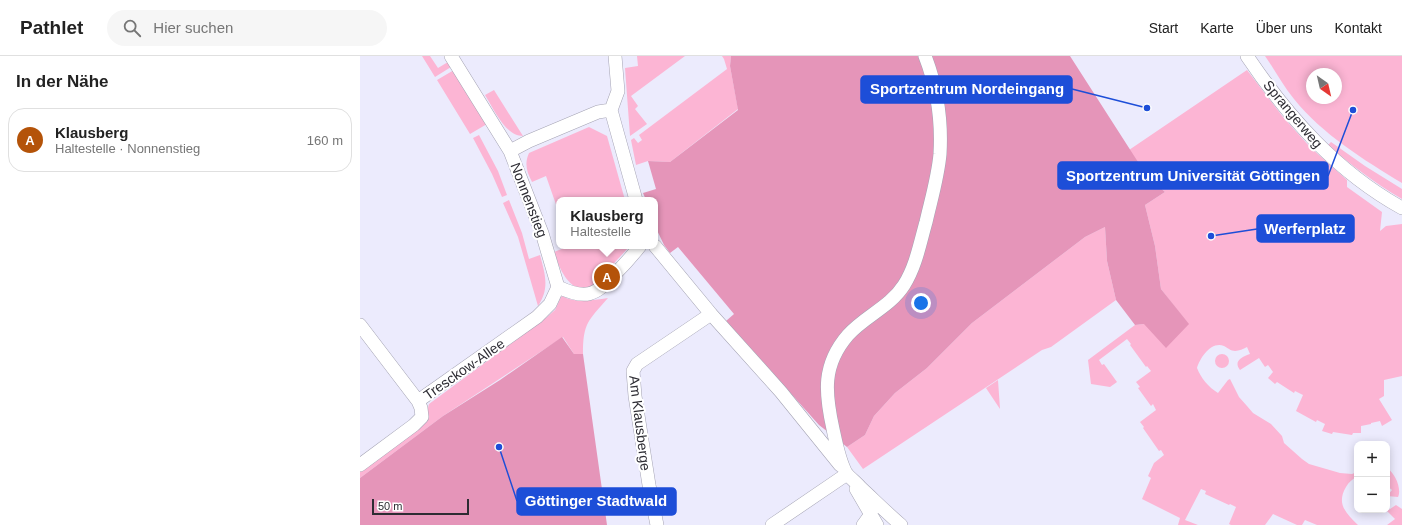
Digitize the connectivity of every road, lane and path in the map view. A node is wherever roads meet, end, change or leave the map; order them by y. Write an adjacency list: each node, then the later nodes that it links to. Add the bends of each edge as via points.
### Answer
1 (451, 56): 6 (street, Nonnenstieg)
2 (615, 56): 5 (street, via 618,91)
3 (925, 56): 16 (street, via 933,79 941,131 938,167 917,256 899,291 848,335 836,351 828,373 828,402 837,446)
4 (1247, 56): 8 (street, Sprangerweg, via 1285,109 1318,145 1360,182)
5 (611, 110): 6 (street, Nonnenstieg, via 598,112); 7 (street)
6 (510, 151): 11 (street, Nonnenstieg, via 542,232)
7 (635, 197)
8 (1402, 208)
9 (637, 249): 11 (street, via 604,286 594,293 582,295)
10 (657, 249): 12 (street)
11 (558, 287): 14 (street, Tresckow-Allee, via 550,304 537,317)
12 (711, 314): 16 (street, via 781,392); 18 (street, Am Klausberge, via 637,364 633,371)
13 (360, 326): 14 (street)
14 (418, 401): 15 (street, Tresckow-Allee, via 422,417)
15 (360, 465)
16 (847, 474): 17 (street); 19 (street); 20 (street)
17 (870, 522)
18 (657, 525)
19 (772, 525)
20 (901, 525)

